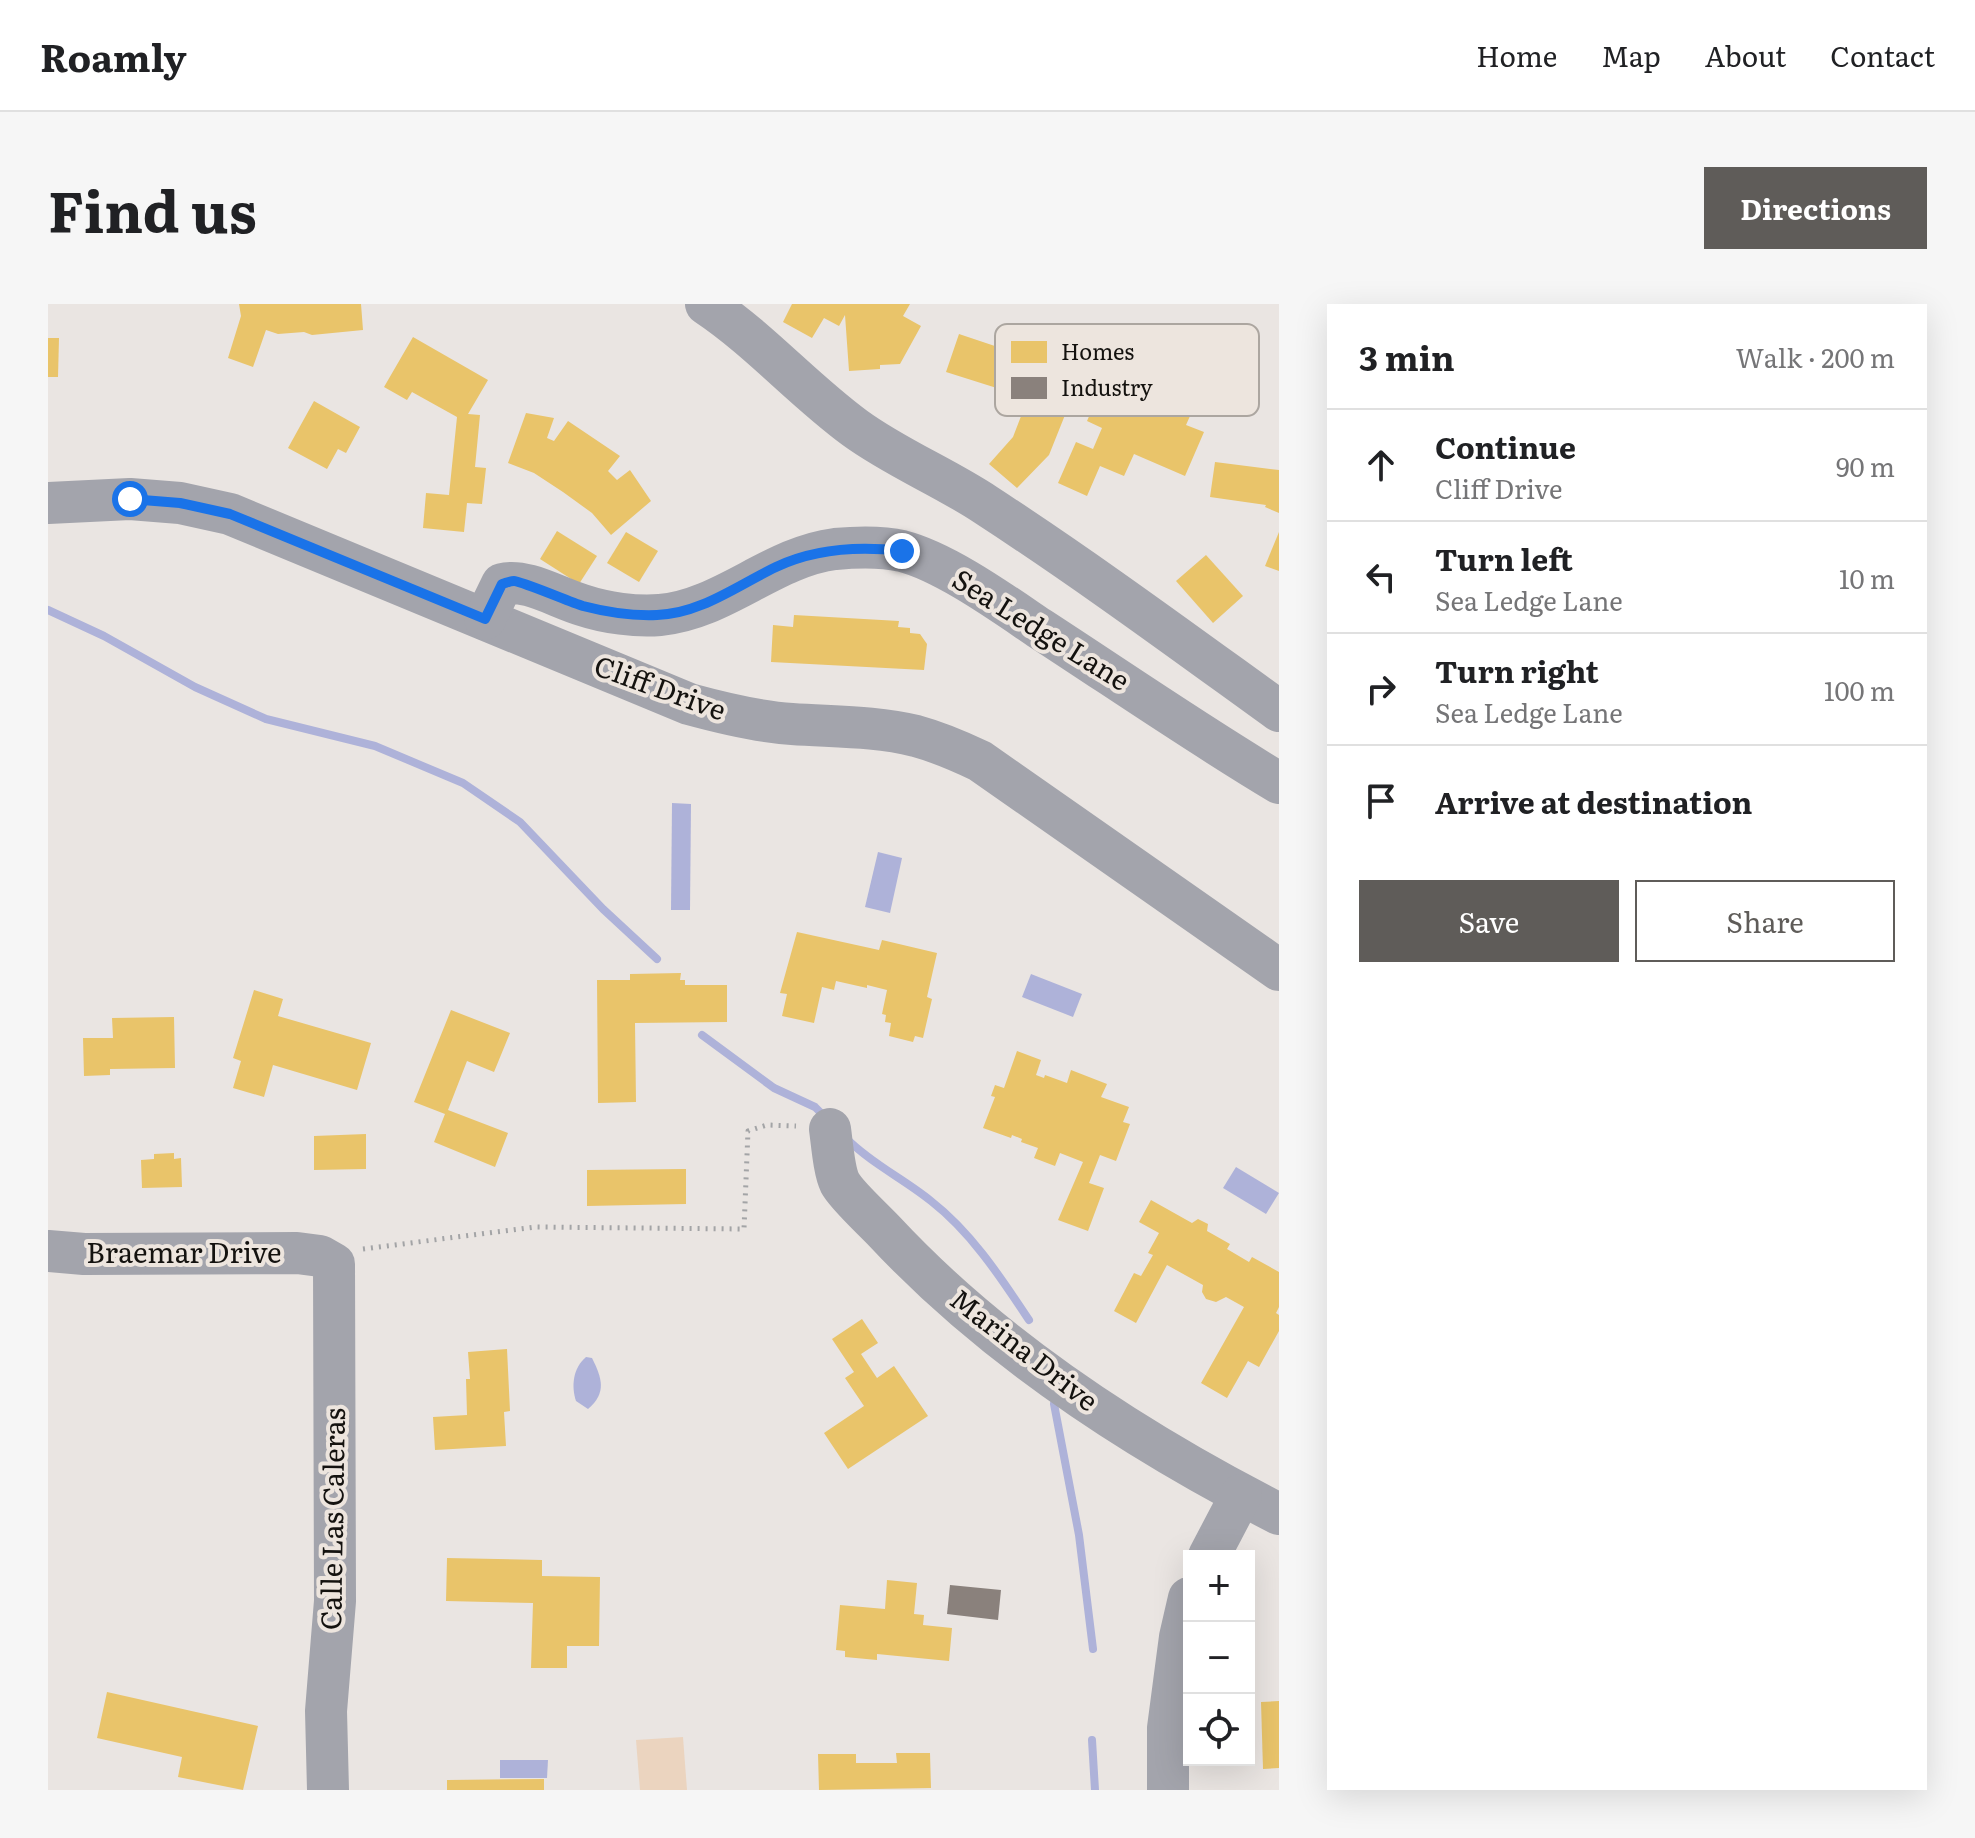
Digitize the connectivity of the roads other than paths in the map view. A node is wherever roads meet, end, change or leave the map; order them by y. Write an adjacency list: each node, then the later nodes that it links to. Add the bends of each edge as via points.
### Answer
1 (706, 304): 4 (street, via 858,431 981,501)
2 (48, 503): 3 (street, Cliff Drive, via 130,499 230,514)
3 (485, 619): 5 (street, Sea Ledge Lane, via 502,584 517,580 585,607 657,615 699,605 806,555 869,547 902,551 935,563 1014,611); 6 (street, Cliff Drive, via 689,704 789,724 866,727 949,747 980,761)
4 (1279, 711)
5 (1279, 783)
6 (1279, 970)
7 (830, 1129): 10 (street, Marina Drive, via 840,1183 972,1314 1108,1416)
8 (48, 1251): 9 (street, Braemar Drive, via 297,1253)
9 (327, 1260): 14 (street, Calle Las Caleras, via 335,1601 326,1711)
10 (1241, 1495): 11 (street, Marina Drive); 12 (street)
11 (1279, 1514)
12 (1212, 1550)
13 (1183, 1622): 15 (street, via 1168,1728)
14 (328, 1790)
15 (1168, 1790)

